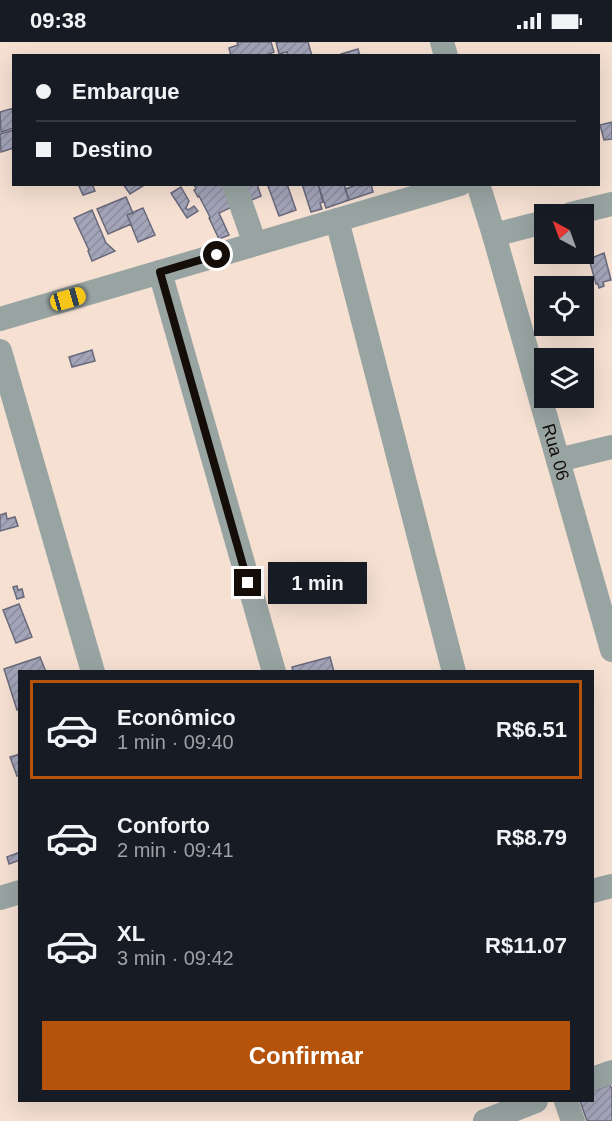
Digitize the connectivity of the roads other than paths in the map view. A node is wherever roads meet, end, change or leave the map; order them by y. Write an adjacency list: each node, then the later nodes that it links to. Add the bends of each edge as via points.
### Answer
1 (235, 186): 9 (street)
2 (453, 186): 6 (street)
3 (479, 186): 8 (street, Rua 06)
4 (612, 204): 5 (street)
5 (594, 208)
6 (337, 220): 9 (street); 18 (street)
7 (534, 225): 8 (street)
8 (494, 235): 14 (street, Rua 06)
9 (255, 244): 10 (street)
10 (160, 272): 11 (street); 17 (street)
11 (0, 319)
12 (0, 351): 16 (street)
13 (612, 447): 14 (street)
14 (558, 460): 15 (street, Rua 06)
15 (612, 650)
16 (92, 670)
17 (273, 670)
18 (453, 670)
19 (18, 893): 20 (street)
20 (0, 898)
21 (612, 1072): 22 (street)
22 (594, 1078)
23 (534, 1102): 25 (street)
24 (566, 1102): 26 (street)
25 (485, 1121)
26 (573, 1121)

